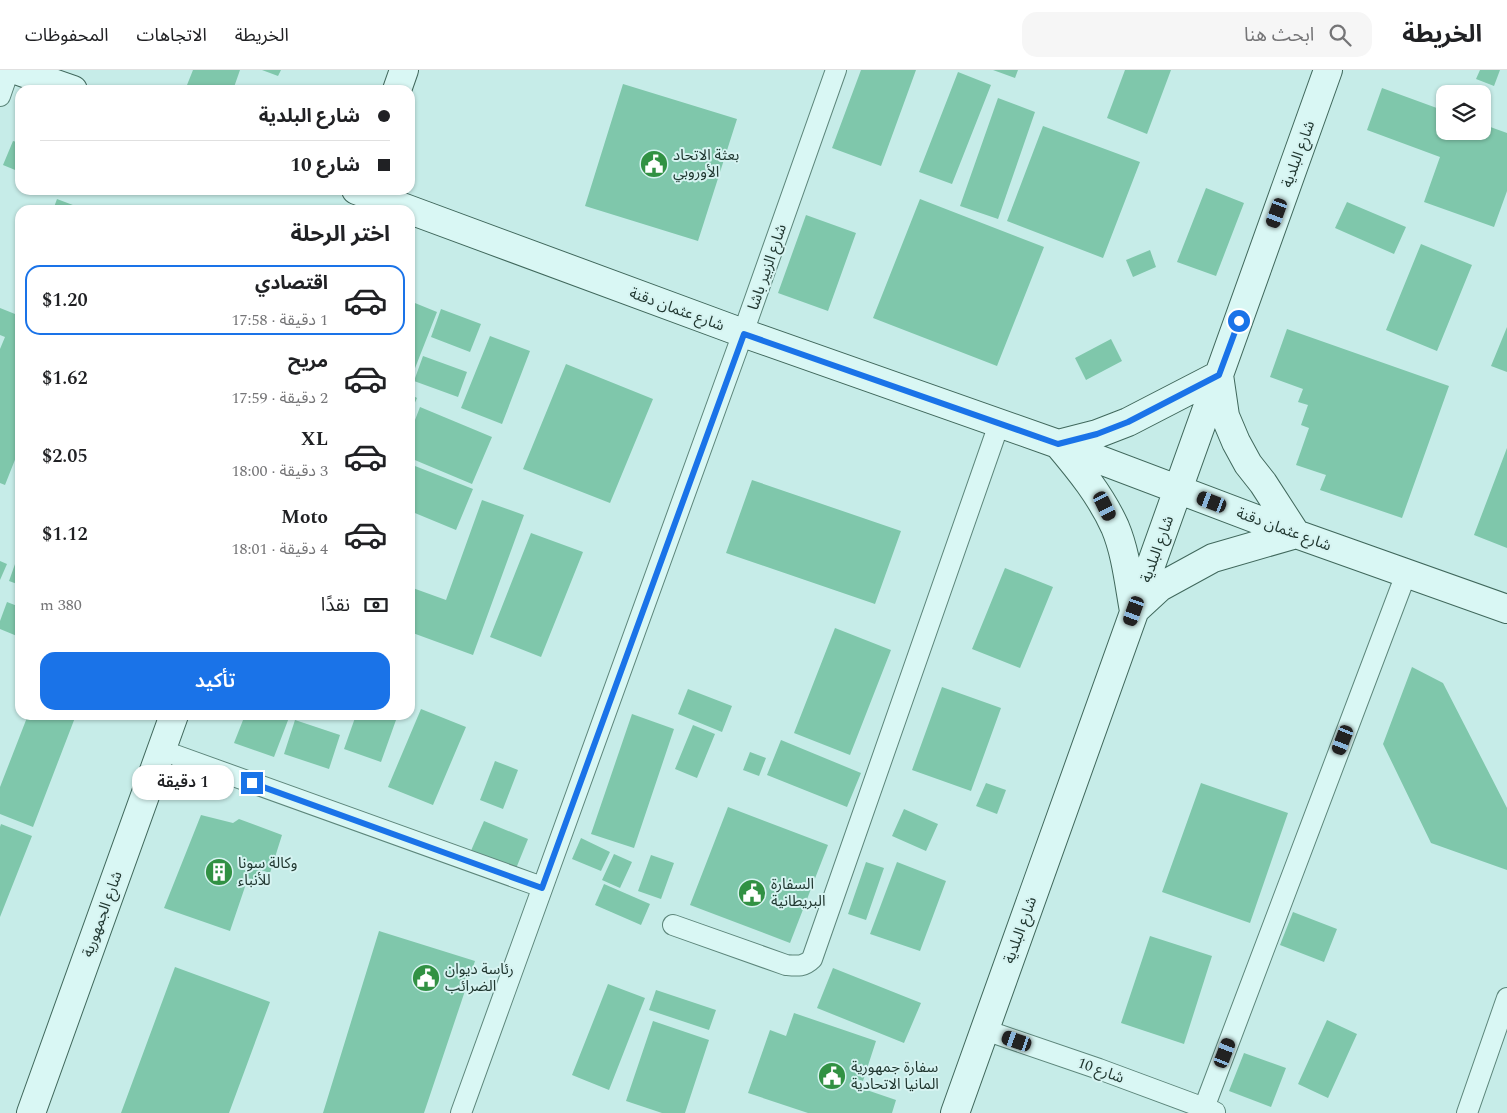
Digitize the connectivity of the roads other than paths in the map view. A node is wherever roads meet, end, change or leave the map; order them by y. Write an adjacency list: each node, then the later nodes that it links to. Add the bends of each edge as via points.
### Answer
1 (9, 70): 8 (street)
2 (16, 70): 6 (street)
3 (404, 70): 7 (street)
4 (836, 70): 12 (street, شارع الزبير باشا)
5 (1328, 70): 13 (street, شارع البلدية)
6 (59, 85)
7 (399, 85)
8 (0, 96)
9 (359, 195): 10 (street, شارع عثمان دقنة)
10 (387, 205)
11 (415, 215): 12 (street, شارع عثمان دقنة)
12 (744, 334): 14 (street, شارع عثمان دقنة); 23 (street, شارع الزبير باشا)
13 (1219, 375): 15 (street, via 1128,422); 16 (street, شارع البلدية); 17 (street, via 1225,416 1236,442)
14 (999, 424): 15 (street, شارع عثمان دقنة); 24 (street, via 812,959 806,965 786,965)
15 (1058, 444): 16 (street, شارع عثمان دقنة); 20 (street, via 1090,483 1116,529)
16 (1178, 489): 17 (street, شارع عثمان دقنة); 20 (street, شارع البلدية)
17 (1296, 534): 18 (street, شارع عثمان دقنة); 20 (street, via 1213,558 1160,587)
18 (1406, 574): 19 (street, شارع عثمان دقنة); 27 (street)
19 (1507, 609)
20 (1134, 611): 26 (street, شارع البلدية)
21 (172, 720): 22 (street, شارع الجمهورية)
22 (161, 750): 23 (street); 28 (street, شارع الجمهورية)
23 (542, 888): 29 (street, شارع الزبير باشا)
24 (673, 925)
25 (1507, 998): 31 (street)
26 (985, 1030): 27 (street, شارع 10); 30 (street, شارع البلدية)
27 (1211, 1111)
28 (31, 1113)
29 (461, 1113)
30 (955, 1113)
31 (1466, 1113)

